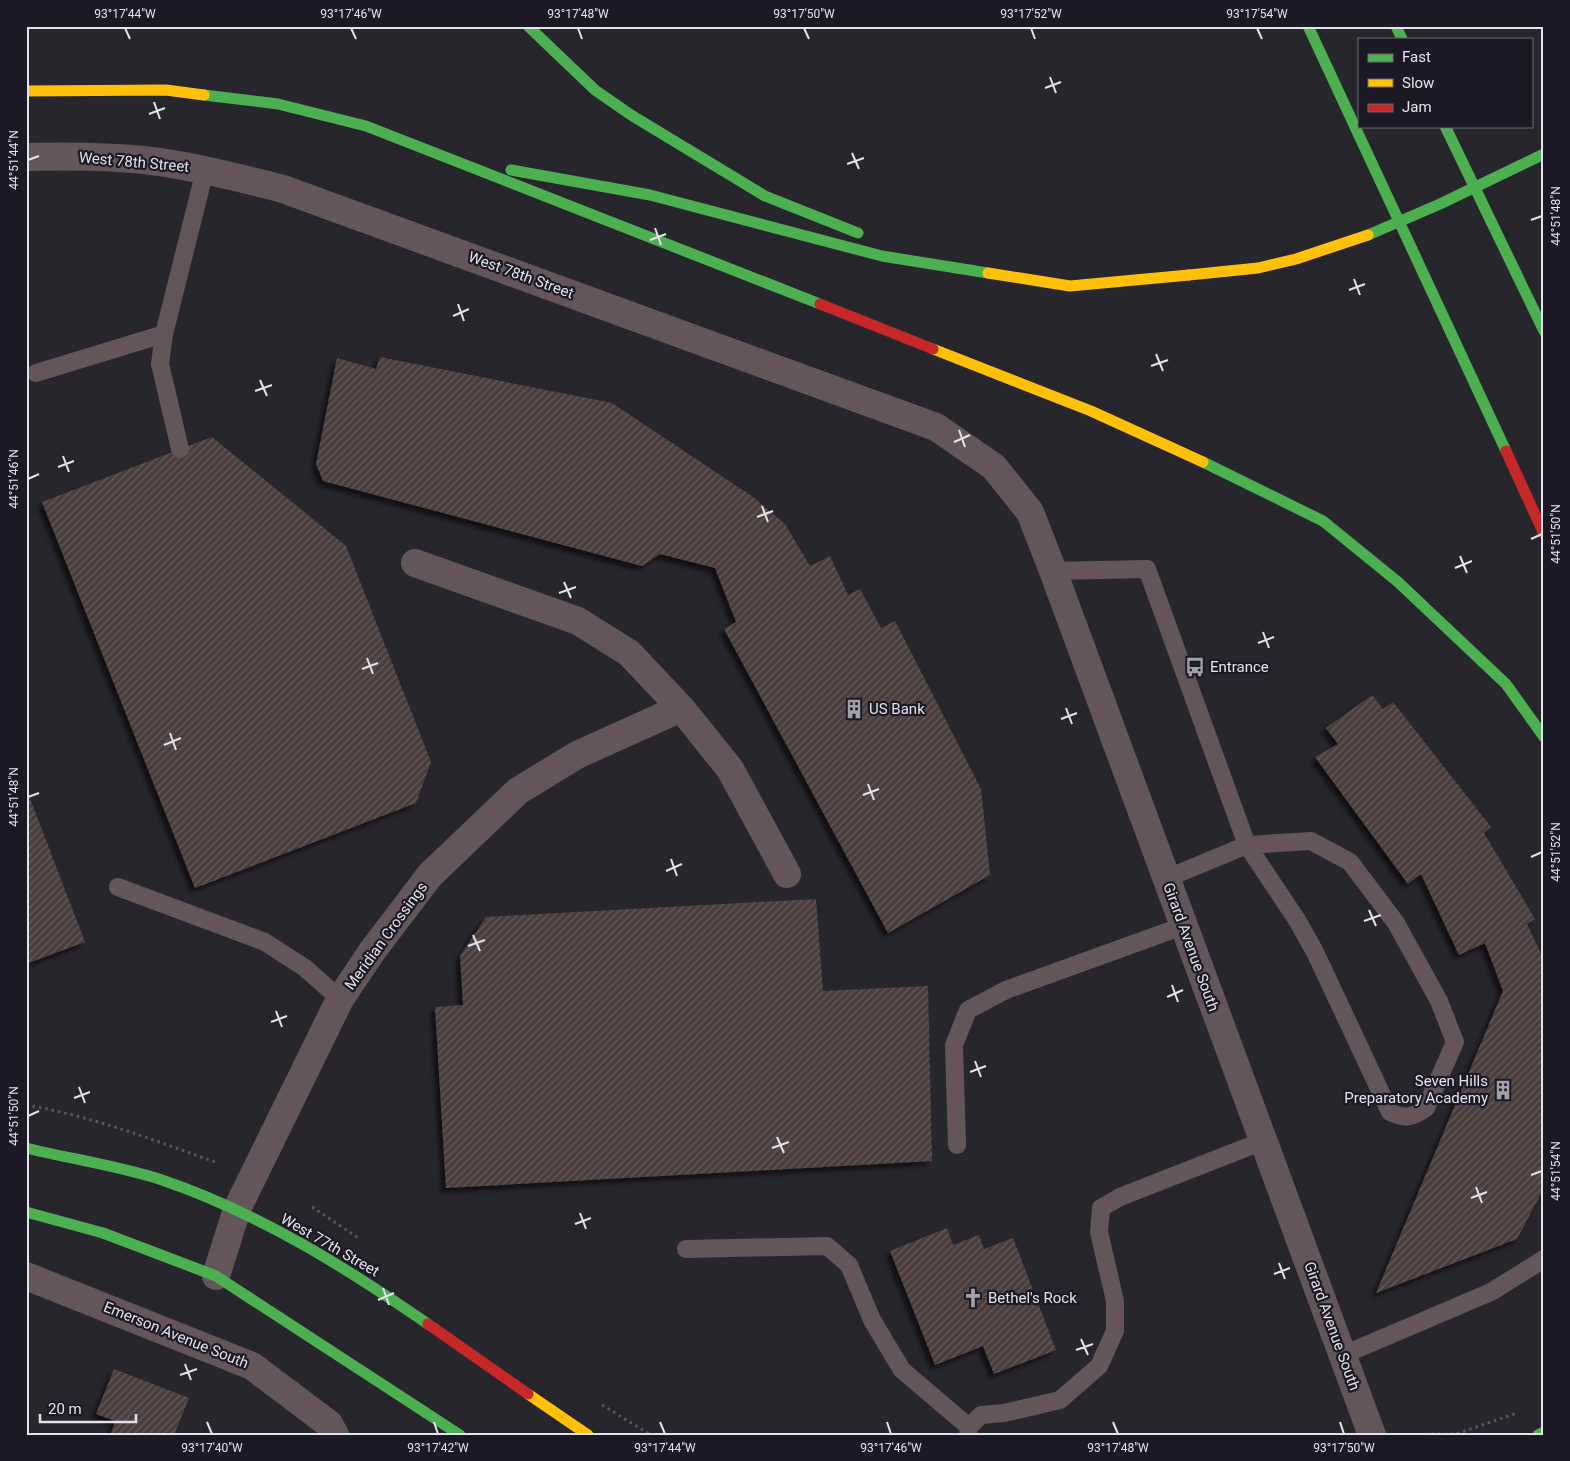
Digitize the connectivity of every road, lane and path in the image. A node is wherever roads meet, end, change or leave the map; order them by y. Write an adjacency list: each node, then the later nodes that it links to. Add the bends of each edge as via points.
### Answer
1 (528, 26): 11 (main road, via 595,90 710,164 765,196)
2 (1308, 26): 21 (main road)
3 (1396, 26): 4 (main road)
4 (1402, 38)
5 (26, 91): 9 (main road, via 166,90 278,104 366,126)
6 (1446, 128): 16 (main road)
7 (1544, 154): 15 (main road, bridge, via 1436,208 1357,240 1257,268)
8 (26, 158): 10 (street, West 78th Street, via 88,156 151,161)
9 (448, 158): 15 (main road, via 650,195 882,256 1070,286); 25 (main road, via 1091,411 1234,476 1323,521 1398,582 1506,684)
10 (205, 170): 17 (lane); 20 (street, West 78th Street, via 283,189 936,427)
11 (870, 237)
12 (917, 249): 13 (main road, via 973,262)
13 (1037, 268)
14 (1084, 273): 15 (main road)
15 (1168, 277)
16 (1544, 331)
17 (164, 334): 18 (lane); 19 (lane, via 160,364)
18 (36, 373)
19 (180, 449)
20 (994, 466): 23 (street, Girard Avenue South, via 1030,512)
21 (1544, 534)
22 (415, 563): 24 (street, via 578,621 630,653)
23 (1053, 571): 26 (lane, via 1146,569); 28 (street, Girard Avenue South)
24 (681, 708): 27 (street, via 730,769); 31 (street, Meridian Crossings, via 577,755 518,791 430,875 372,950)
25 (1544, 737)
26 (1247, 845): 26 (lane, via 1315,952 1390,1112 1403,1118 1416,1115 1426,1108 1455,1042 1439,1001 1396,923 1350,862 1311,841); 28 (lane)
27 (787, 874)
28 (1165, 879): 30 (street, Girard Avenue South)
29 (118, 887): 31 (lane, via 265,942 305,968)
30 (1183, 926): 33 (street, Girard Avenue South); 34 (lane, via 1006,990 968,1010 954,1045)
31 (340, 999): 37 (street, Meridian Crossings)
32 (26, 1105): 36 (path, via 65,1112)
33 (1263, 1141): 43 (street, Girard Avenue South); 45 (lane, via 1120,1197 1101,1208 1099,1232 1115,1301 1115,1331 1099,1366 1060,1400 981,1415)
34 (957, 1145)
35 (26, 1148): 37 (main road, West 77th Street, via 161,1180)
36 (215, 1162)
37 (237, 1209): 42 (street, Meridian Crossings); 50 (main road, West 77th Street, via 354,1273)
38 (26, 1212): 42 (main road, via 102,1233)
39 (686, 1249): 45 (lane, via 827,1246 849,1265 872,1320 902,1370)
40 (1544, 1259): 43 (lane, via 1491,1292)
41 (26, 1276): 48 (street, Emerson Avenue South, via 252,1366 329,1424)
42 (216, 1276): 49 (main road)
43 (1343, 1355): 51 (street, Girard Avenue South)
44 (1526, 1409): 47 (path, via 1456,1434)
45 (968, 1431)
46 (1544, 1432): 52 (main road)
47 (1431, 1434)
48 (335, 1435)
49 (460, 1435)
50 (588, 1435)
51 (1372, 1435)
52 (1538, 1435)

